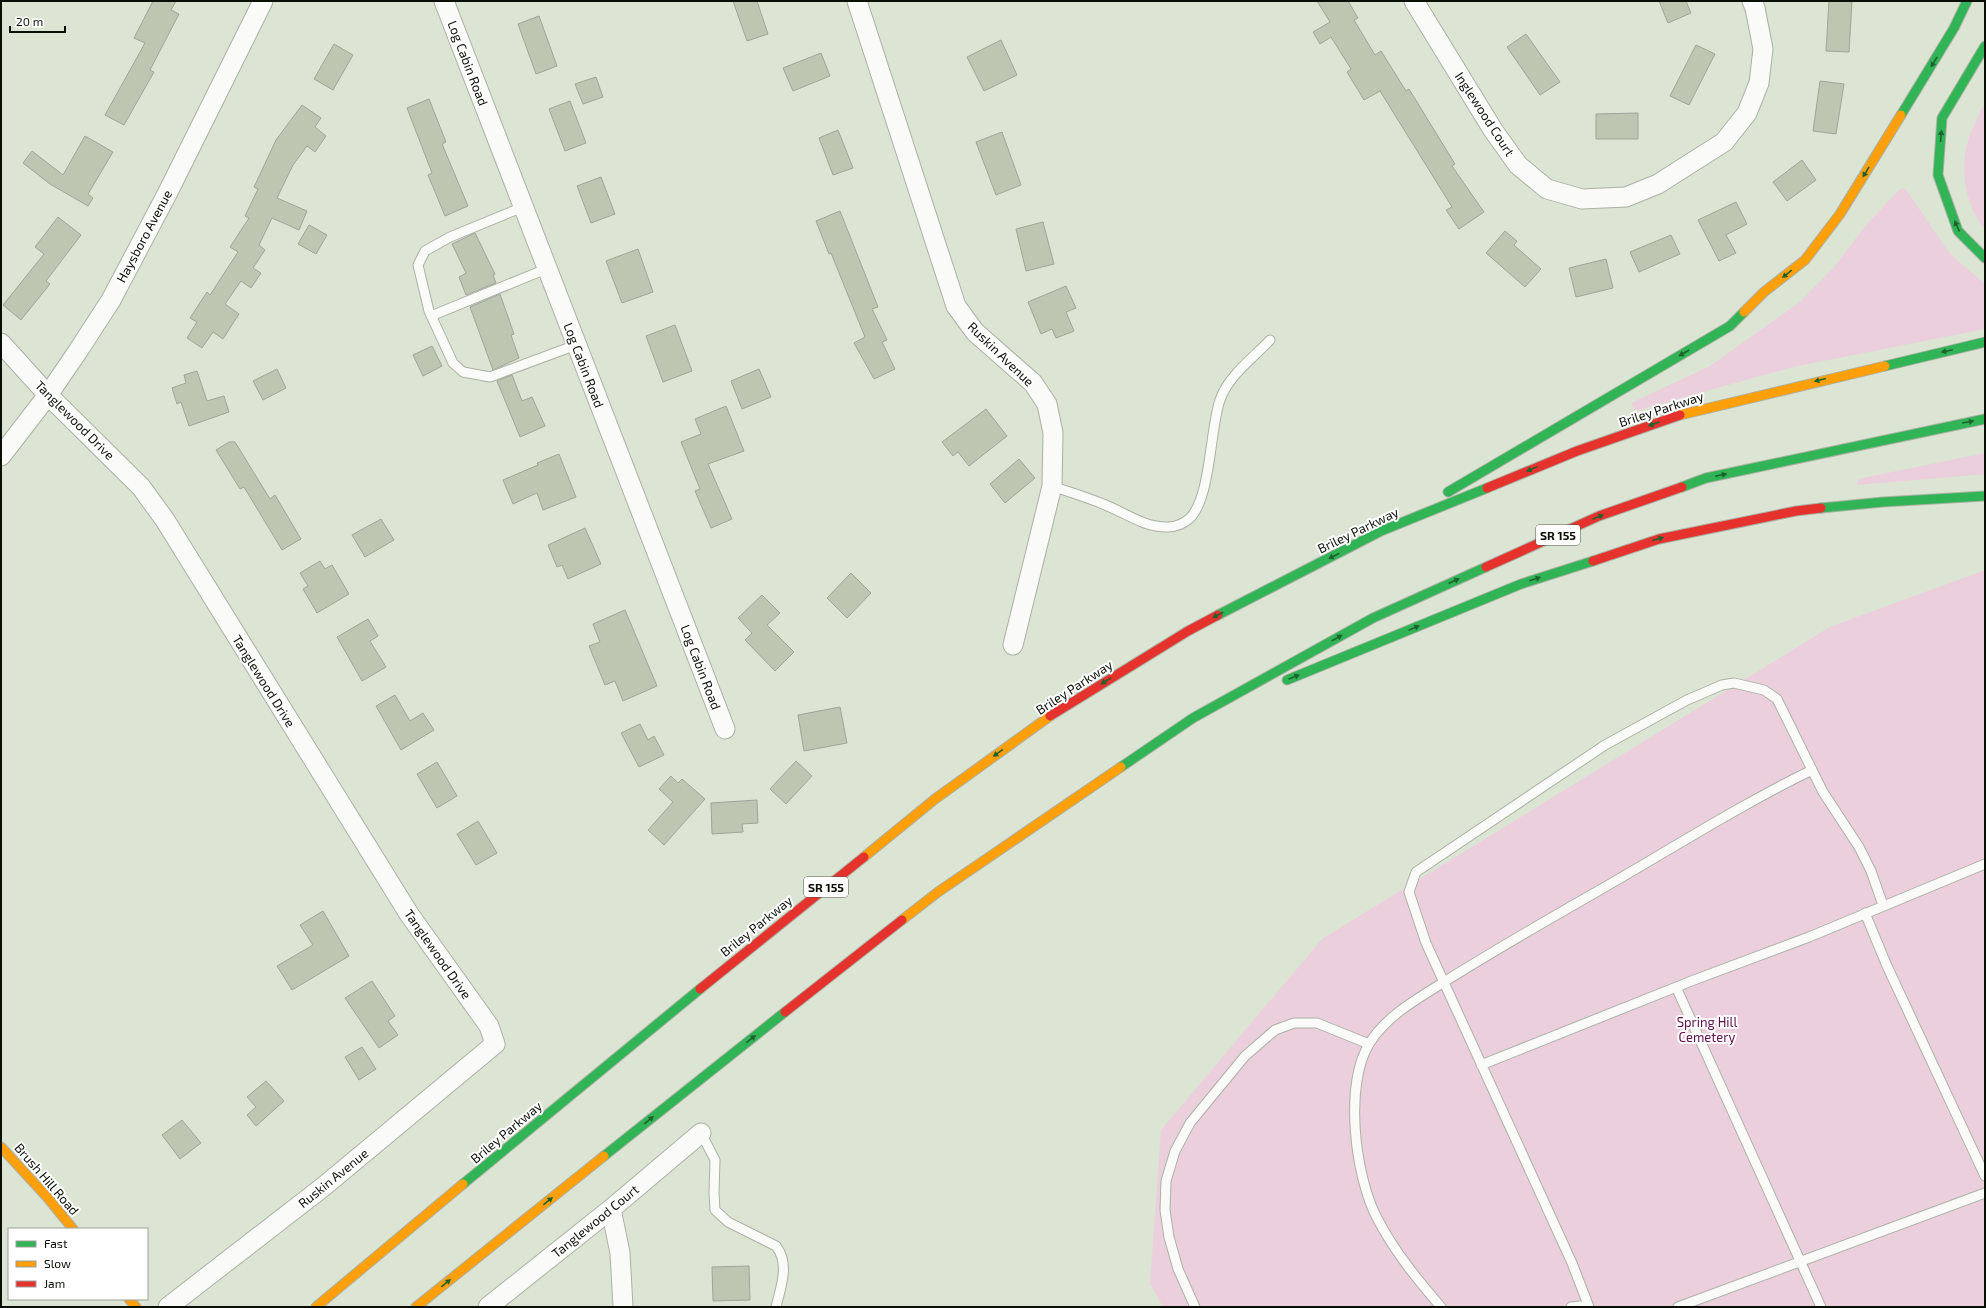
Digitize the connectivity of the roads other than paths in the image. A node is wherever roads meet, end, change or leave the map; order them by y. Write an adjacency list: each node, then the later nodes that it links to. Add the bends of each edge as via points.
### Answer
1 (263, 1): 18 (street, Haysboro Avenue, via 111,300)
2 (444, 1): 10 (street, Log Cabin Road)
3 (857, 1): 21 (street, Ruskin Avenue, via 956,306 975,332 1033,383 1048,404 1053,433)
4 (1414, 1): 5 (street, Inglewood Court, via 1493,130 1518,165 1547,189 1582,199 1626,196 1658,184 1724,142 1747,113 1760,83 1763,49)
5 (1752, 1)
6 (1971, 4): 23 (main road, one-way to 23, via 1840,214 1805,260 1764,292 1730,326)
7 (1985, 46): 9 (main road)
8 (1985, 62): 9 (main road)
9 (1974, 67): 11 (main road, one-way to 9, via 1958,231 1938,174 1942,118)
10 (522, 207): 12 (street, Log Cabin Road); 13 (lane, via 450,237 425,251 418,264)
11 (1985, 258)
12 (546, 269): 13 (lane); 17 (street, Log Cabin Road)
13 (431, 316): 17 (lane, via 453,363 463,372 490,377)
14 (1270, 340): 21 (lane, via 1232,379 1220,400 1200,500 1191,517 1180,524 1168,527 1147,524 1104,504)
15 (1985, 342): 23 (main road, Briley Parkway / SR 155, one-way to 23, via 1693,411 1577,451)
16 (1, 343): 18 (street, Tanglewood Drive)
17 (576, 345): 28 (street, Log Cabin Road)
18 (48, 395): 20 (street, Haysboro Avenue); 35 (street, Tanglewood Drive, via 142,487 165,520 409,914 489,1026)
19 (1985, 419): 27 (main road, SR 155, one-way to 19, via 1373,618 1599,516 1706,478)
20 (1, 456)
21 (1052, 486): 24 (street, Ruskin Avenue)
22 (1985, 496): 25 (main road, one-way to 22, via 1521,584 1659,539 1796,511 1883,502)
23 (1381, 531): 47 (main road, Briley Parkway / SR 155, one-way to 47, via 1188,631 1058,710 935,799 657,1023)
24 (1013, 644)
25 (1280, 682)
26 (1266, 688): 27 (main road)
27 (1193, 718): 48 (main road, SR 155, one-way to 27, via 938,892)
28 (725, 729)
29 (1812, 770): 31 (lane, via 1823,792 1859,847 1871,871); 33 (lane, via 1745,804); 33 (lane, via 1777,699 1764,690 1734,683 1722,685 1687,700 1605,745 1416,872 1409,892 1426,942)
30 (1985, 864): 31 (lane)
31 (1883, 906): 32 (lane)
32 (1865, 913): 34 (lane); 40 (lane)
33 (1444, 982): 36 (lane, via 1399,1012); 37 (lane)
34 (1676, 987): 37 (lane); 44 (lane)
35 (495, 1044): 46 (street, Ruskin Avenue, via 323,1187)
36 (1369, 1044): 52 (lane, via 1328,1025 1317,1023 1294,1023 1275,1030 1245,1056 1190,1123 1174,1151 1166,1181 1165,1210 1178,1269); 53 (lane, via 1358,1072 1354,1118 1368,1196 1375,1216 1403,1262)
37 (1481, 1065): 45 (lane, via 1572,1264)
38 (701, 1134): 42 (street, Tanglewood Court); 51 (lane, via 715,1160 715,1210 728,1222 776,1246 781,1253 785,1266)
39 (1, 1147): 43 (main road, Brush Hill Road)
40 (1985, 1176)
41 (1985, 1193): 44 (lane)
42 (611, 1209): 49 (street, Tanglewood Court); 50 (street, via 620,1253)
43 (72, 1228)
44 (1800, 1263): 55 (lane); 56 (lane)
45 (1588, 1306): 54 (lane)
46 (168, 1307)
47 (316, 1307)
48 (416, 1307)
49 (488, 1307)
50 (623, 1307)
51 (776, 1307)
52 (1195, 1307)
53 (1442, 1307)
54 (1571, 1307)
55 (1678, 1307)
56 (1821, 1307)

